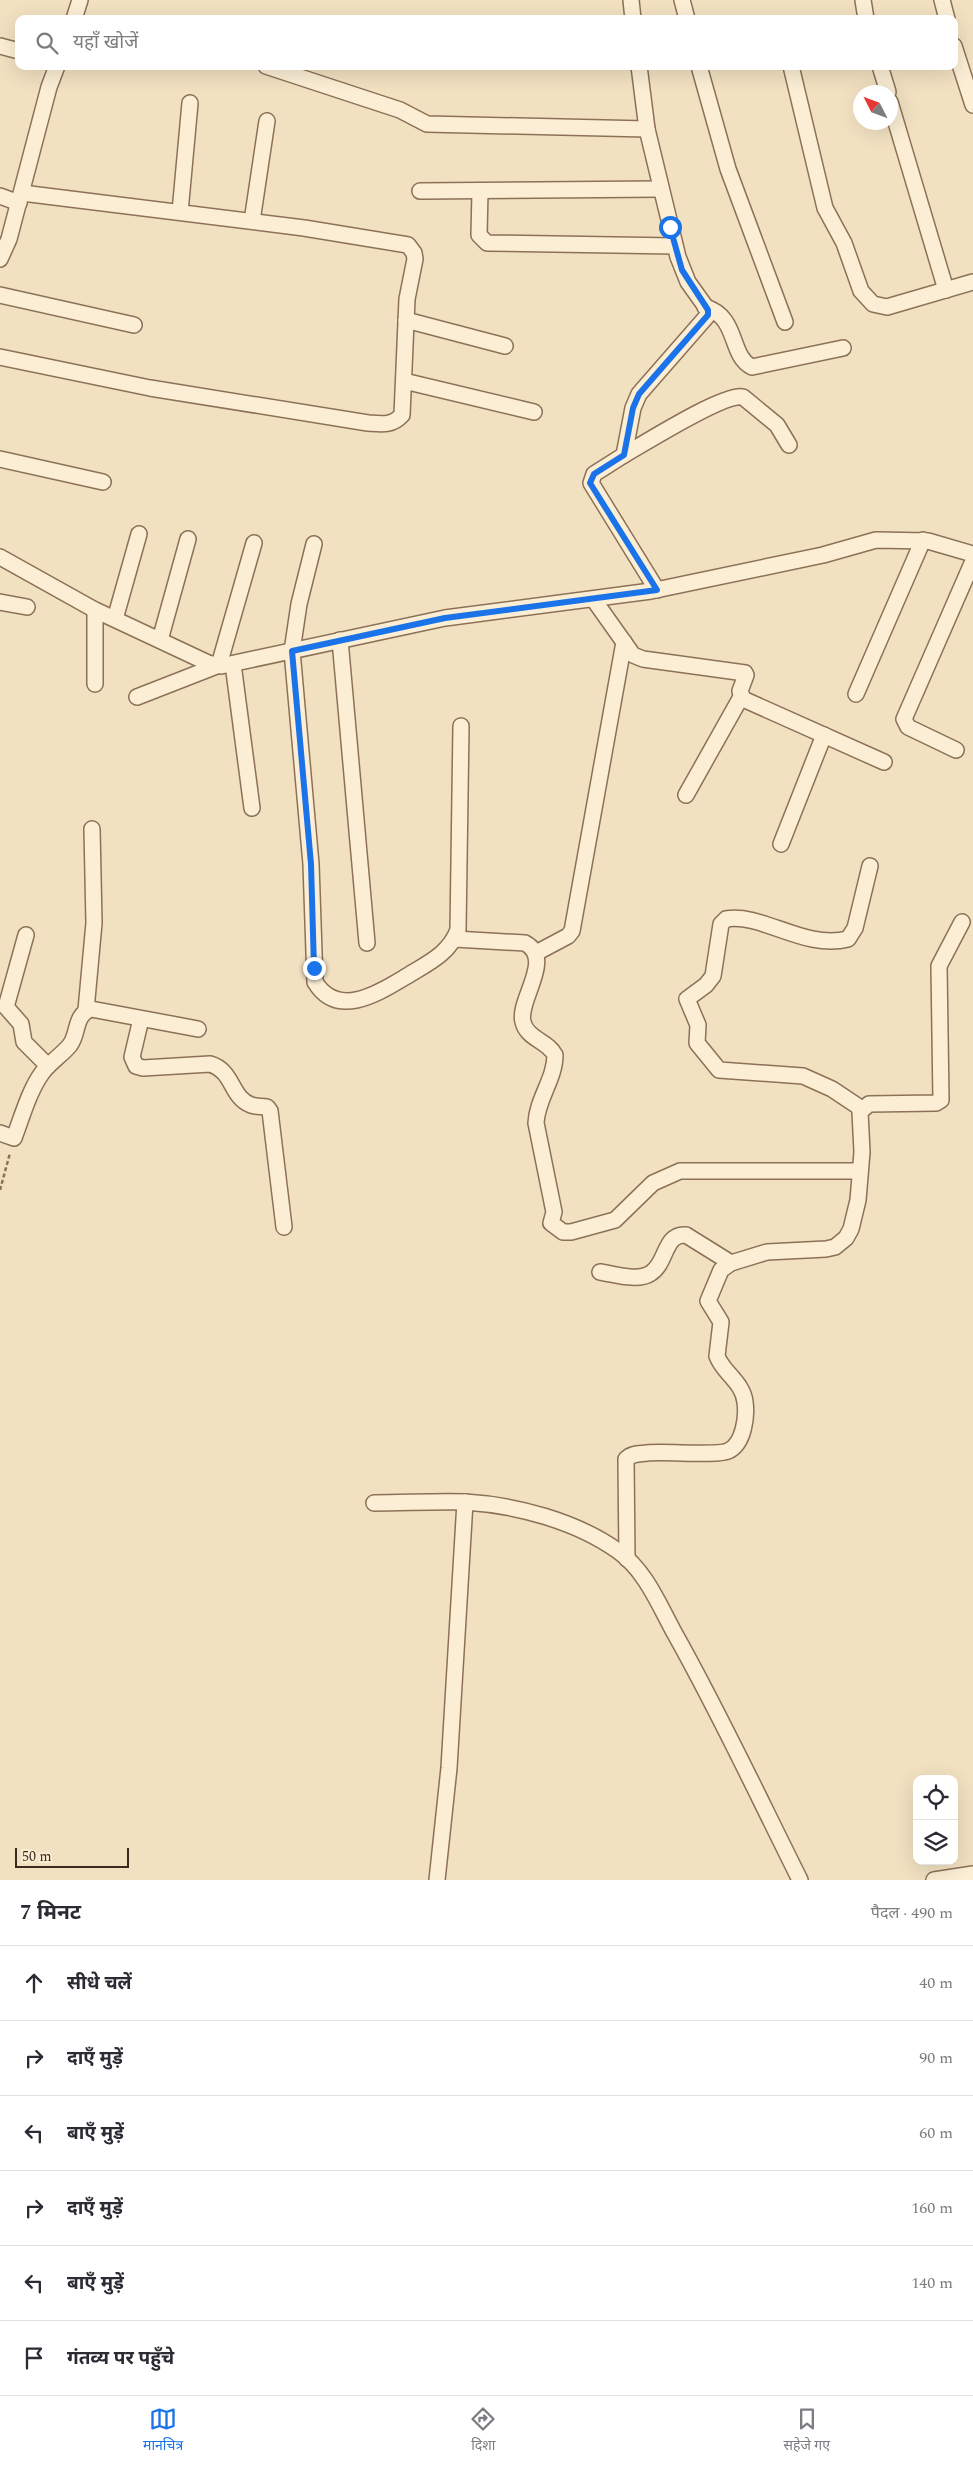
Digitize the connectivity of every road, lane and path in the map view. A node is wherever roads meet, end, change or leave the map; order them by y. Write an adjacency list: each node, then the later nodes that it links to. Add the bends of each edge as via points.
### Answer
1 (80, 0): 6 (street)
2 (631, 0): 7 (street)
3 (682, 0): 8 (street)
4 (863, 0): 9 (street)
5 (942, 0): 10 (street)
6 (75, 15)
7 (633, 15)
8 (686, 15)
9 (865, 15)
10 (946, 15)
11 (0, 46): 12 (street)
12 (15, 50)
13 (958, 58): 22 (street)
14 (55, 70): 30 (street)
15 (278, 70): 24 (street, via 400,110 427,124)
16 (640, 70): 24 (street)
17 (700, 70): 40 (street, via 728,169)
18 (792, 70): 36 (street, via 825,208 844,243 861,291 879,307 886,307)
19 (881, 70): 20 (street)
20 (886, 85)
21 (190, 103): 31 (street)
22 (973, 105)
23 (267, 121): 32 (street)
24 (647, 129): 26 (street)
25 (898, 129): 36 (street)
26 (660, 189): 28 (street); 33 (street)
27 (420, 190): 28 (street)
28 (480, 190): 33 (street, via 479,235 487,243)
29 (0, 196): 30 (street)
30 (20, 198): 31 (street); 34 (street)
31 (180, 212): 32 (street)
32 (252, 221): 39 (street, via 408,245 415,259)
33 (675, 246): 38 (street, via 688,282)
34 (0, 259)
35 (973, 282): 36 (street)
36 (946, 290)
37 (0, 295): 41 (street)
38 (706, 306): 43 (street, via 724,316 745,362 752,367); 48 (street, via 706,319 636,400)
39 (406, 320): 42 (street); 45 (street)
40 (785, 322)
41 (134, 325)
42 (505, 346)
43 (843, 348)
44 (0, 357): 45 (street, via 150,388 380,424 396,422 402,415)
45 (404, 381): 46 (street)
46 (534, 412)
47 (789, 445): 48 (street, via 776,425 739,396 717,404)
48 (624, 455): 59 (street, via 594,474 590,483)
49 (0, 460): 50 (street)
50 (103, 482)
51 (138, 534): 64 (street)
52 (188, 539): 65 (street)
53 (923, 540): 56 (street); 59 (street, via 876,540 823,555); 71 (street)
54 (254, 543): 69 (street)
55 (314, 544): 68 (street, via 299,604)
56 (973, 554)
57 (0, 557): 63 (street)
58 (973, 561): 76 (street, via 904,719 908,727)
59 (657, 590): 60 (street)
60 (594, 600): 66 (street, via 484,611); 67 (street)
61 (0, 602): 62 (street)
62 (26, 607)
63 (94, 610): 64 (street); 70 (street)
64 (115, 619): 65 (street)
65 (160, 640): 69 (street, via 208,663)
66 (340, 640): 68 (street); 86 (street)
67 (624, 642): 73 (street, via 632,655 643,659 745,673); 87 (street, via 572,931)
68 (292, 651): 69 (street); 85 (street, via 311,864 315,982 333,1000 358,1001 377,994 439,957)
69 (226, 665): 72 (street); 79 (street)
70 (95, 684)
71 (856, 694)
72 (136, 696)
73 (741, 697): 75 (street); 78 (street)
74 (461, 726): 85 (street, via 458,930)
75 (824, 735): 77 (street); 81 (street)
76 (956, 750)
77 (884, 762)
78 (686, 795)
79 (252, 808)
80 (92, 829): 88 (street, via 94,923)
81 (781, 844)
82 (870, 866): 92 (street, via 855,928 848,939 838,942 811,940 739,918 726,919 721,924 713,976 687,999 698,1024 697,1043 719,1070 803,1076 832,1089)
83 (962, 922): 92 (street, via 939,966 941,1100 936,1103 868,1104)
84 (26, 935): 91 (street, via 6,1007 21,1024 24,1042)
85 (454, 939): 87 (street, via 526,943)
86 (367, 943)
87 (536, 953): 94 (street, via 522,1018 527,1031 555,1055 536,1123 554,1212 552,1223 563,1232 615,1220 653,1183 680,1171)
88 (86, 1010): 89 (street); 91 (street, via 80,1017 70,1045)
89 (141, 1018): 90 (street); 96 (street, via 132,1058 136,1066 210,1064 220,1067 245,1101 267,1107 270,1111)
90 (198, 1029)
91 (48, 1066): 93 (street)
92 (862, 1109): 94 (street)
93 (7, 1135): 95 (path)
94 (860, 1171): 97 (street, via 851,1229 841,1243 826,1249 767,1252)
95 (0, 1190)
96 (284, 1226)
97 (731, 1263): 98 (street, via 680,1235 672,1238 652,1273 641,1277); 101 (street, via 721,1270 708,1301 721,1322 719,1361 739,1385 745,1402 745,1423 736,1444 727,1451 666,1451 634,1454 626,1460)
98 (600, 1272)
99 (465, 1502): 100 (street); 101 (street, via 549,1518 584,1532 618,1551); 104 (street, via 449,1768)
100 (374, 1503)
101 (627, 1560): 105 (street, via 648,1583 696,1671)
102 (973, 1874): 103 (street)
103 (953, 1878): 106 (street)
104 (437, 1880)
105 (800, 1880)
106 (934, 1880)

